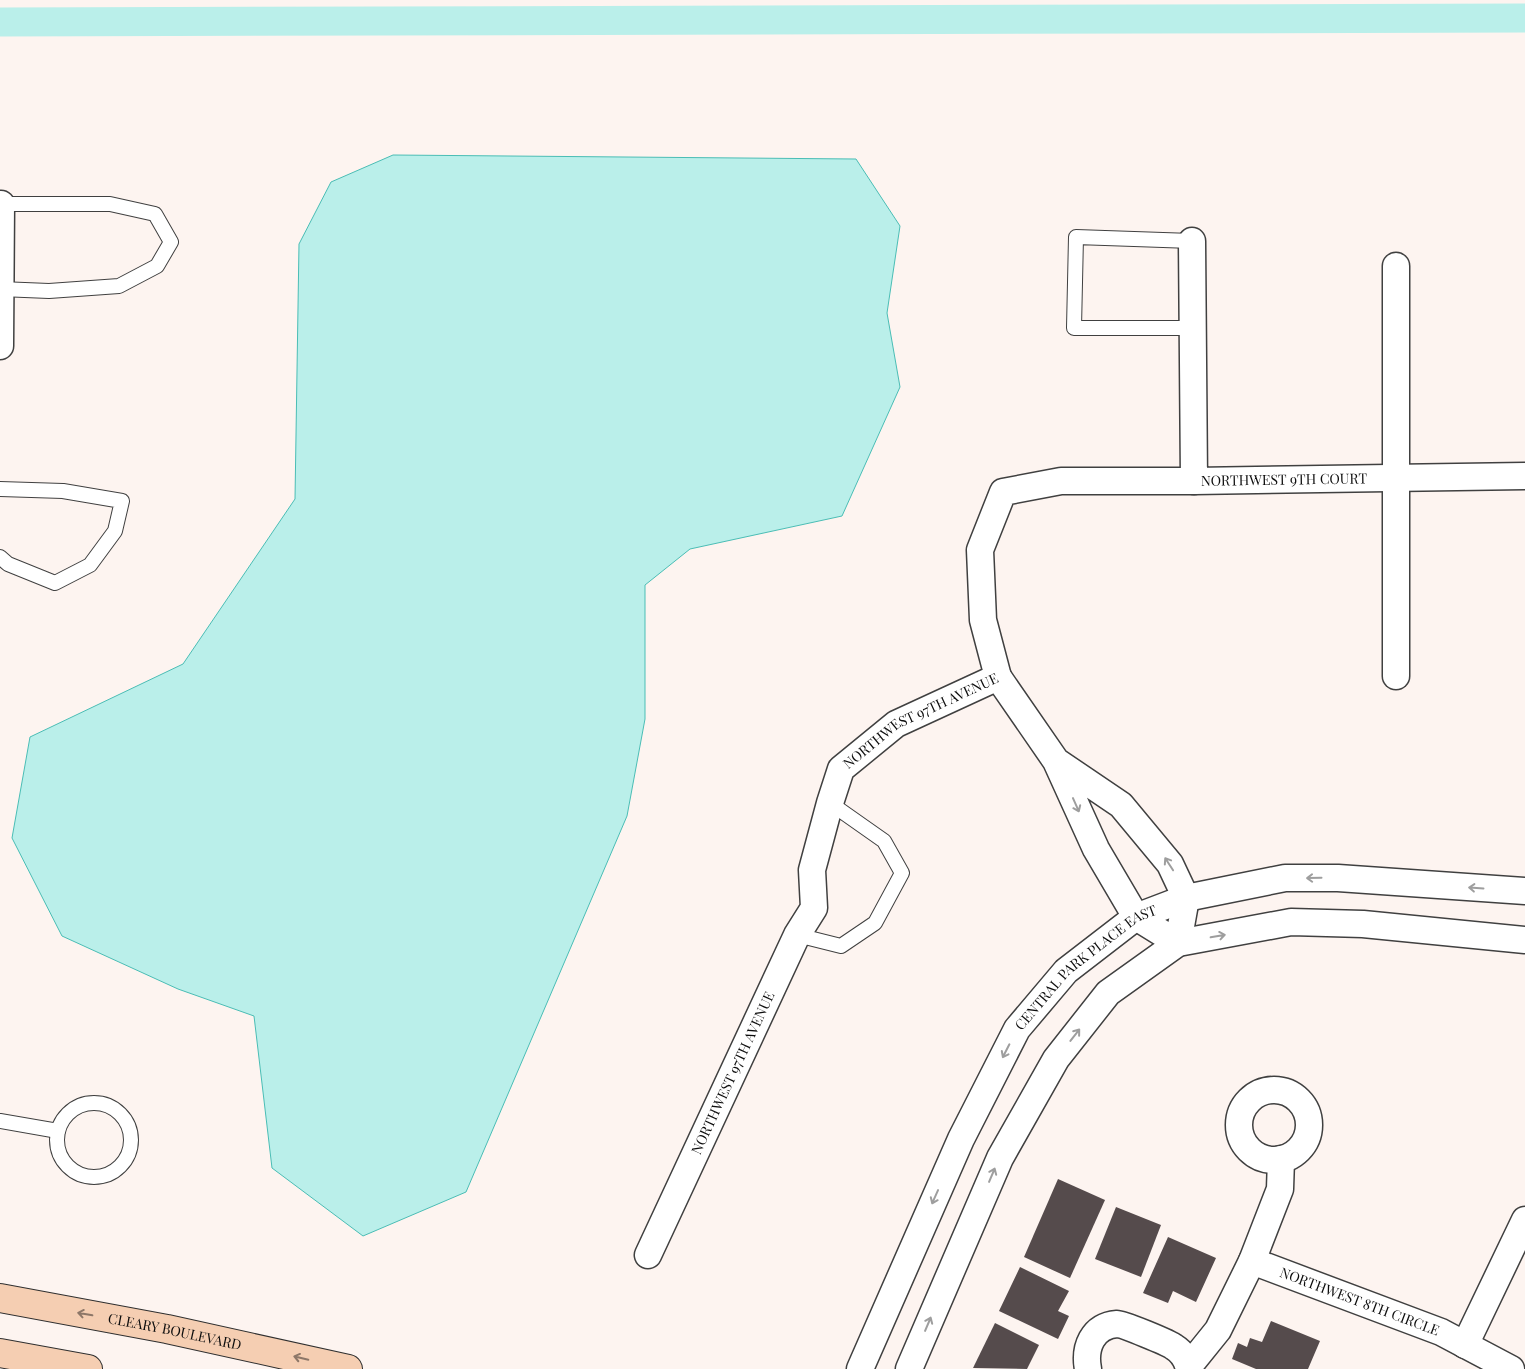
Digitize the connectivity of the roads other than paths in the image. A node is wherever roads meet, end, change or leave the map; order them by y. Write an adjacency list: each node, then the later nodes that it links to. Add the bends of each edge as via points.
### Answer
1 (1, 204): 4 (street); 4 (lane, via 110,204 155,214 170,242 157,266 119,286 49,291)
2 (1192, 241): 5 (street, NORTHWEST 9TH COURT); 5 (lane, via 1076,237 1074,328)
3 (1396, 266): 8 (street)
4 (0, 289): 6 (street)
5 (1193, 328): 9 (street, NORTHWEST 9TH COURT)
6 (0, 346)
7 (1525, 476): 8 (street, NORTHWEST 9TH COURT)
8 (1396, 478): 9 (street, NORTHWEST 9TH COURT); 13 (street)
9 (1194, 480): 12 (street, NORTHWEST 97TH AVENUE, via 1061,480 1003,492 980,550 983,620)
10 (0, 489): 11 (lane, via 63,491 122,501 115,531 90,565 55,583 8,564)
11 (0, 557)
12 (998, 676): 14 (street); 15 (street, NORTHWEST 97TH AVENUE, via 896,724 841,769)
13 (1396, 676)
14 (1056, 761): 17 (street, one-way to 14, via 1170,864 1121,805); 18 (street, one-way to 18, via 1096,849)
15 (830, 803): 19 (street, NORTHWEST 97TH AVENUE, via 812,870 814,908); 19 (lane, via 884,841 902,872 875,923 841,946)
16 (1525, 891): 17 (street, CENTRAL PARK PLACE EAST, one-way to 17, via 1338,878 1285,878)
17 (1186, 898): 18 (street, CENTRAL PARK PLACE EAST); 21 (street)
18 (1136, 917): 21 (street); 34 (street, CENTRAL PARK PLACE EAST, one-way to 34, via 1066,971 1017,1029 961,1138)
19 (798, 935): 26 (street, NORTHWEST 97TH AVENUE)
20 (1525, 940): 21 (street, one-way to 20, via 1291,922 1362,924)
21 (1178, 943): 35 (street, one-way to 21, via 1000,1158 1056,1059 1108,994)
22 (0, 1121): 23 (lane)
23 (58, 1131): 23 (lane, via 59,1154 75,1172 86,1177 110,1175 120,1168 131,1148 132,1135 128,1123 109,1106 84,1104 72,1110)
24 (1281, 1159): 27 (street, via 1280,1189)
25 (1525, 1220): 29 (street)
26 (648, 1255)
27 (1252, 1261): 29 (street, NORTHWEST 8TH CIRCLE, via 1441,1332); 31 (street, via 1218,1330)
28 (0, 1298): 33 (street, CLEARY BOULEVARD, one-way to 28, via 167,1329)
29 (1465, 1345): 37 (street, NORTHWEST 8TH CIRCLE)
30 (0, 1353): 32 (street)
31 (1189, 1368): 36 (street, via 1174,1346 1119,1324 1095,1334 1088,1344)
32 (88, 1369)
33 (348, 1369)
34 (860, 1369)
35 (909, 1369)
36 (1088, 1369)
37 (1511, 1369)

